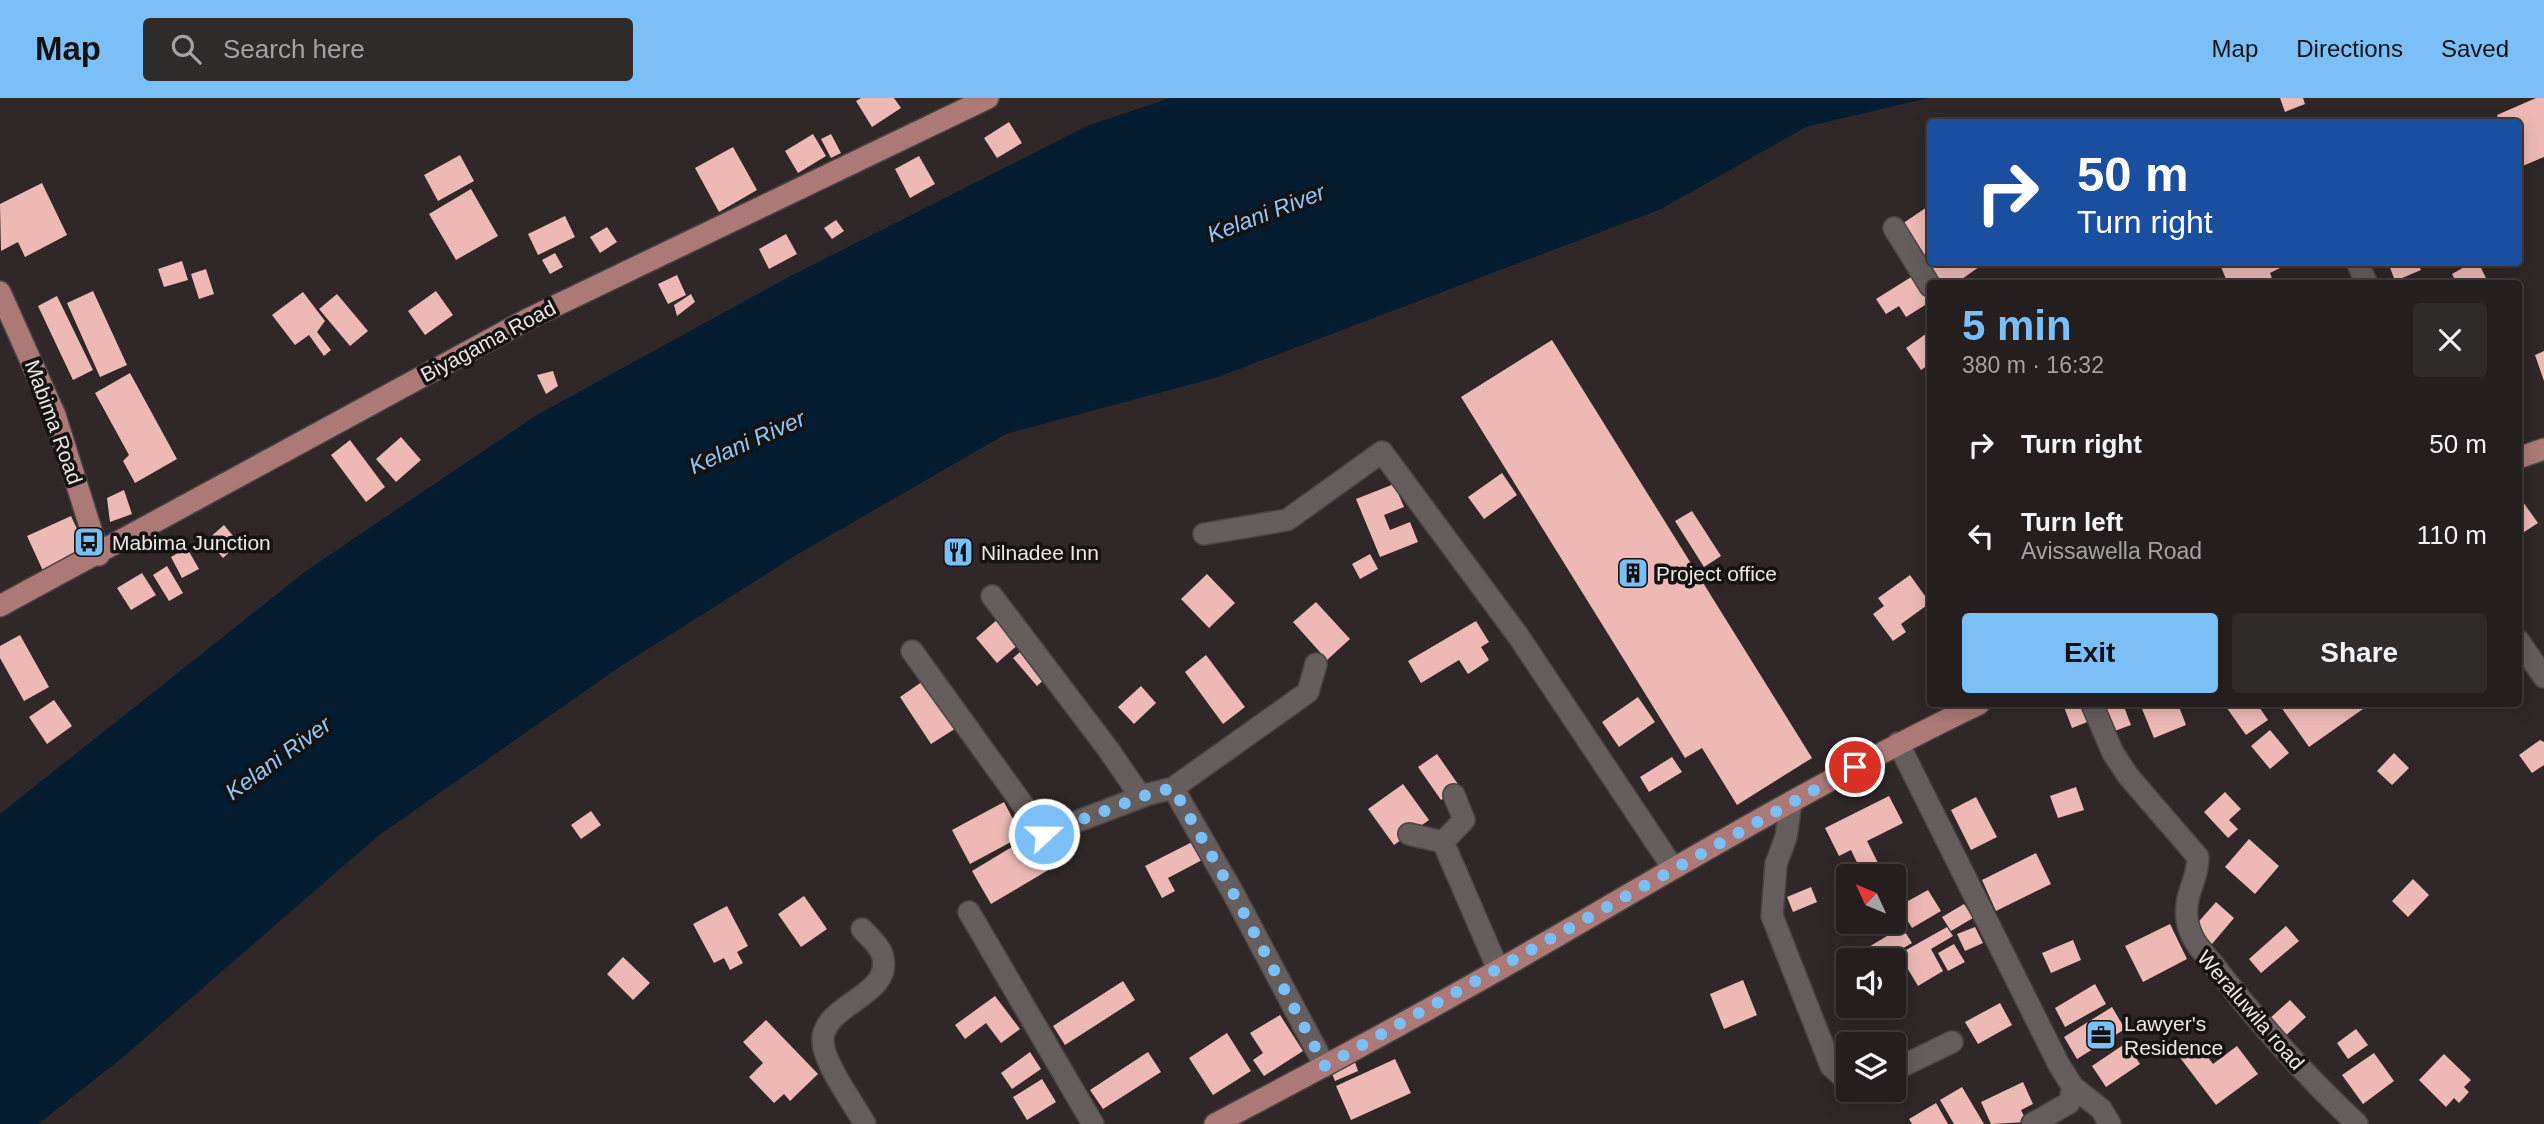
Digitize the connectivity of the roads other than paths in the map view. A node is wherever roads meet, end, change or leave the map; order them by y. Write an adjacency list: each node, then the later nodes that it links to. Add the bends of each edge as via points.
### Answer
1 (988, 98): 8 (main road, Biyagama Road, via 528,318)
2 (1894, 228): 3 (street)
3 (1927, 281)
4 (0, 292): 8 (main road, Mabima Road, via 55,415)
5 (2544, 449): 6 (main road)
6 (2522, 457)
7 (1204, 534): 24 (street, via 1287,520 1382,452 1518,637)
8 (99, 555): 10 (main road, Biyagama Road)
9 (992, 596): 20 (street)
10 (0, 606)
11 (2522, 646): 14 (street)
12 (912, 651): 20 (street, via 1044,834)
13 (1316, 664): 18 (street, via 1308,692)
14 (2544, 677)
15 (1973, 707): 17 (main road)
16 (2093, 707): 38 (street, Weraluwila road, via 2123,769 2198,857 2198,871 2186,897 2187,922 2196,946 2286,1054)
17 (1898, 743): 21 (main road); 32 (street)
18 (1173, 788): 20 (street); 30 (street)
19 (1454, 794): 23 (street, via 1464,820)
20 (1141, 797)
21 (1791, 802): 24 (main road); 31 (street, via 1776,864 1772,916)
22 (1409, 834): 23 (street)
23 (1443, 842): 27 (street)
24 (1673, 868): 27 (main road)
25 (969, 912): 34 (street)
26 (862, 929): 33 (street, via 882,953 883,970 875,984 831,1020 823,1037 826,1056)
27 (1498, 969): 30 (main road)
28 (1952, 1042): 29 (street)
29 (1906, 1064)
30 (1325, 1066): 35 (main road)
31 (1836, 1071)
32 (2073, 1087): 36 (street, via 2069,1103); 37 (street, via 2101,1109)
33 (865, 1124)
34 (1093, 1124)
35 (1216, 1124)
36 (2032, 1124)
37 (2110, 1124)
38 (2357, 1124)

